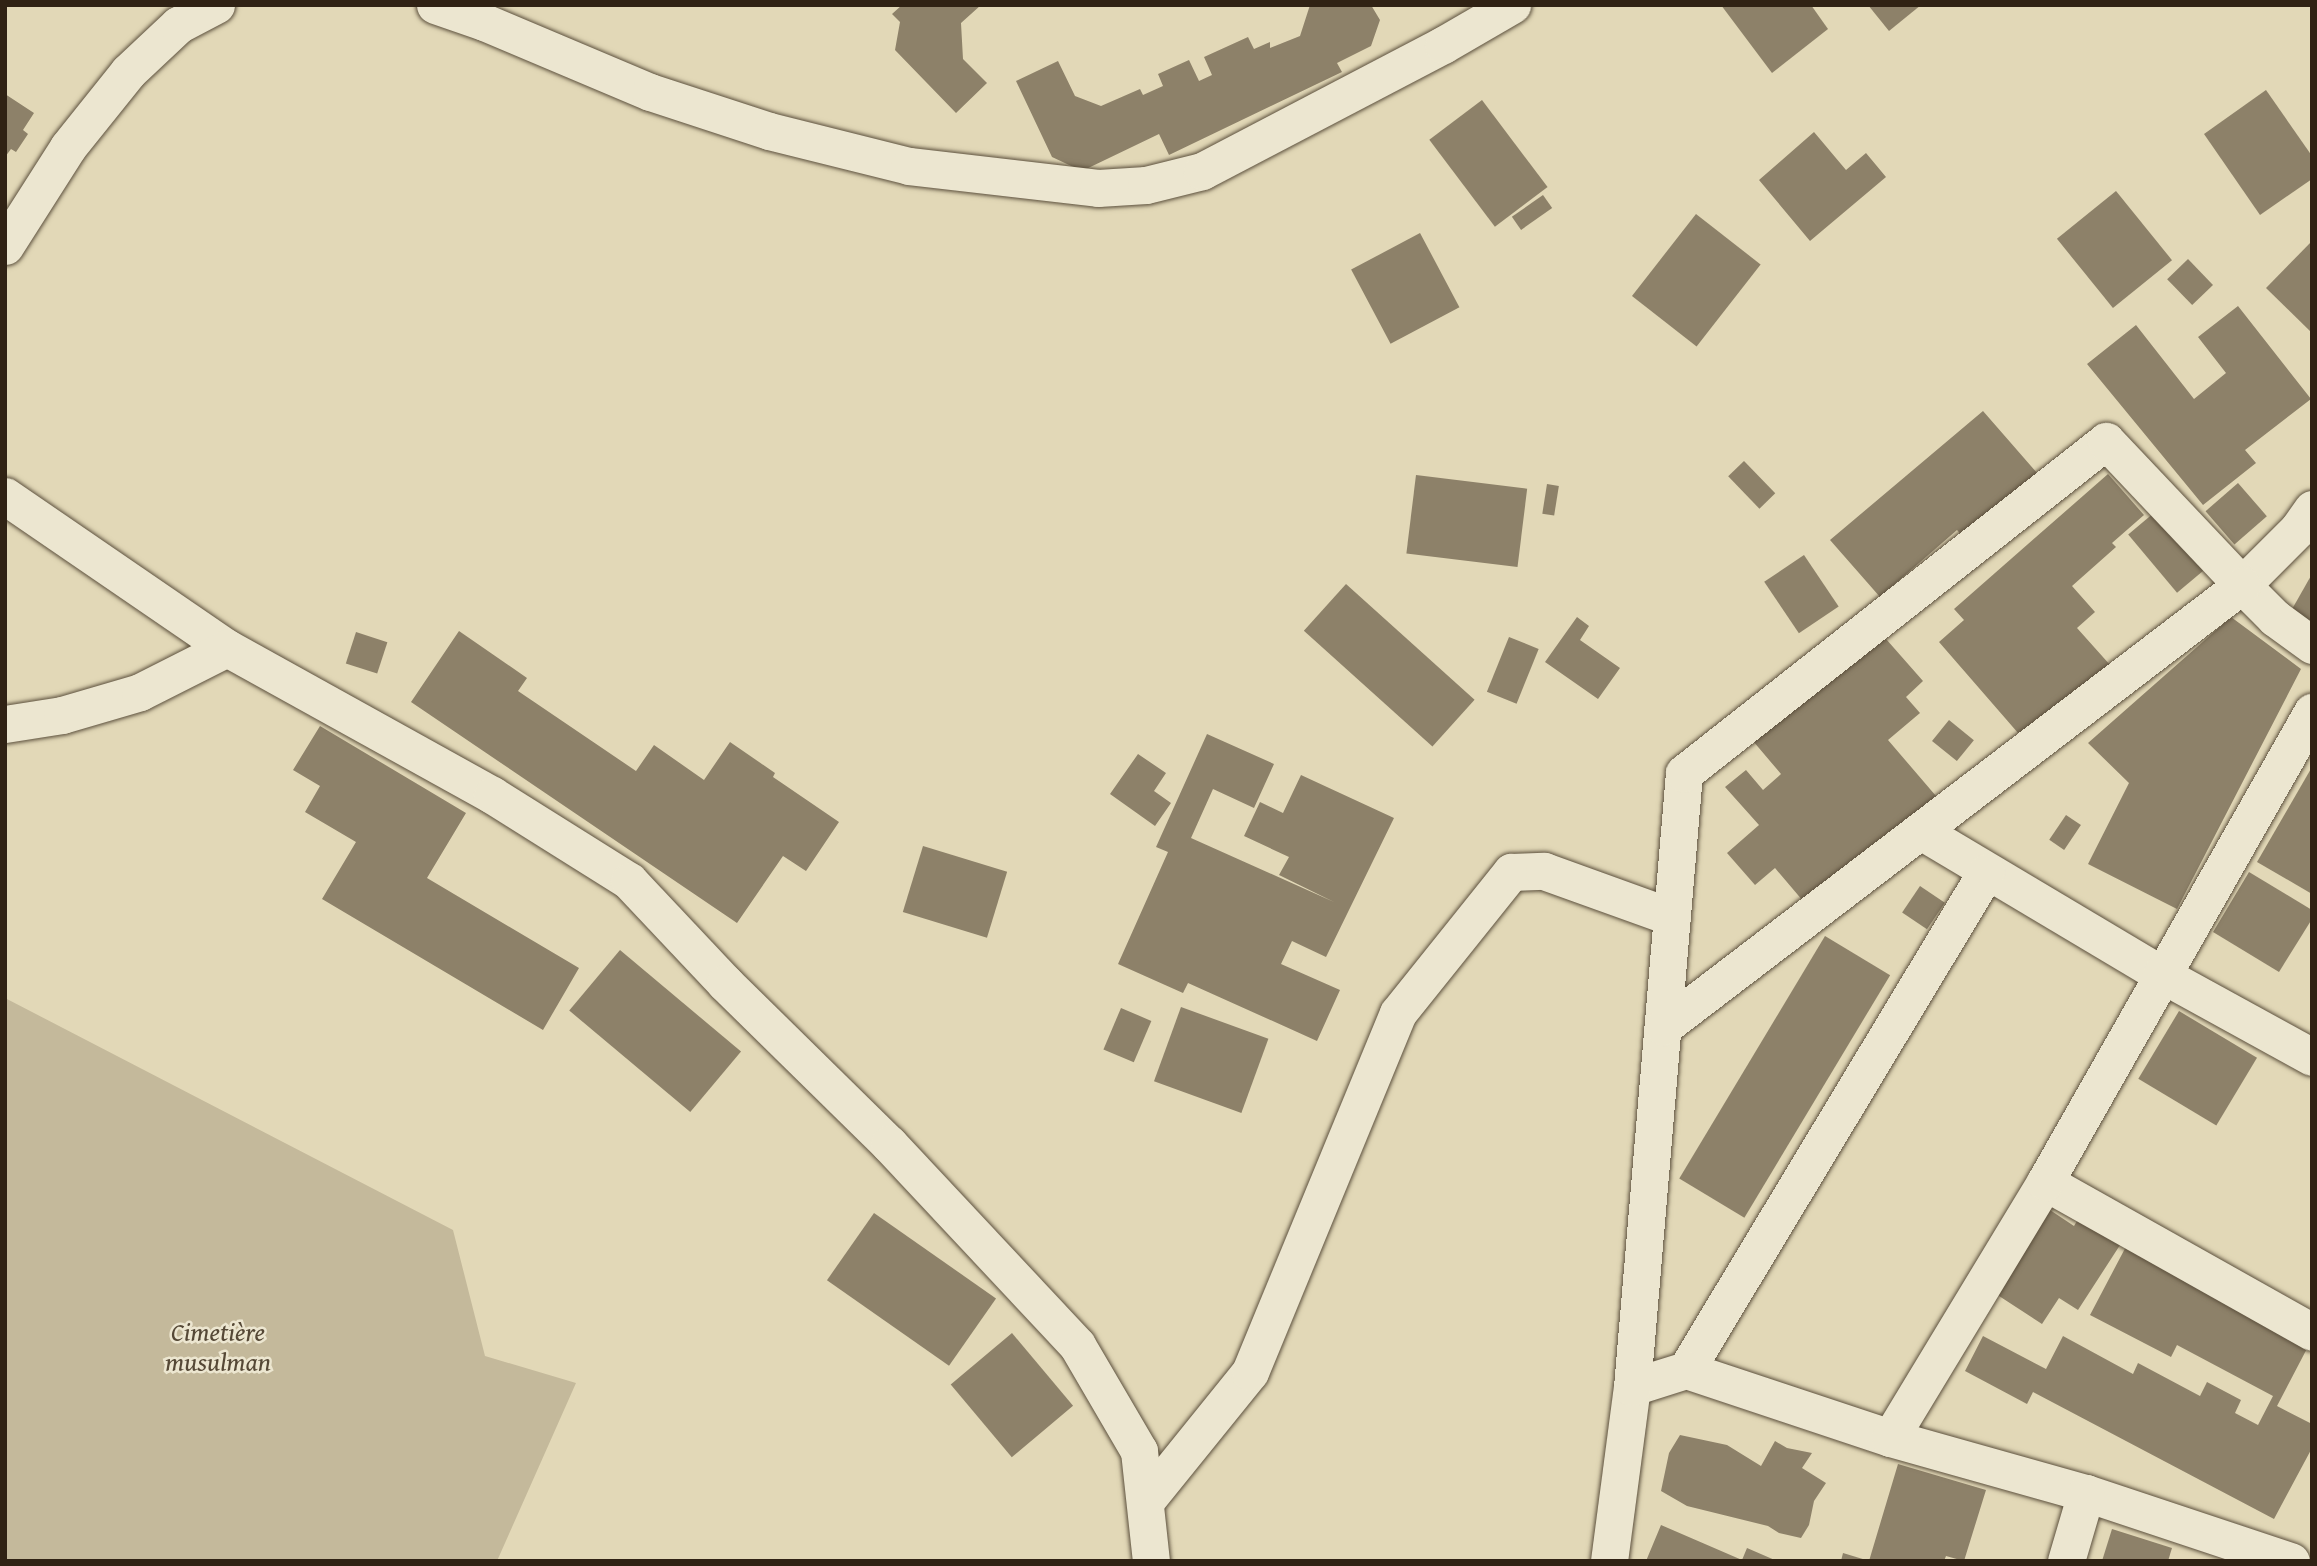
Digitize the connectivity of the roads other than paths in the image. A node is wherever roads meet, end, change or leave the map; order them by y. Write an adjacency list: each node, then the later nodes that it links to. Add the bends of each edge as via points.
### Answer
1 (216, 5): 4 (street, via 178,24 128,72 68,147)
2 (435, 5): 3 (street, via 650,92 769,131 909,166 1098,188 1146,185 1202,171)
3 (1512, 5)
4 (5, 246)
5 (5, 496): 9 (street)
6 (2312, 509): 7 (street)
7 (2242, 585): 8 (street, via 2274,618); 12 (street); 14 (street, via 2106,441 1684,773)
8 (2312, 645)
9 (227, 648): 11 (street, via 140,692 62,715); 24 (street, via 492,794 629,881 889,1144 1077,1345 1139,1451)
10 (2312, 712): 15 (street)
11 (5, 724)
12 (1921, 831): 13 (street); 16 (street)
13 (1986, 872): 15 (street); 20 (street)
14 (1672, 917): 16 (street); 24 (street, via 1544,871 1511,872 1398,1013 1250,1372)
15 (2161, 974): 17 (street); 18 (street)
16 (1663, 1027): 21 (street)
17 (2312, 1057)
18 (2045, 1182): 19 (street); 22 (street)
19 (2312, 1332)
20 (1686, 1370): 21 (street); 22 (street)
21 (1632, 1387): 26 (street)
22 (1890, 1438): 23 (street)
23 (2086, 1493): 27 (street); 28 (street)
24 (1145, 1502): 25 (street)
25 (1151, 1561)
26 (1609, 1561)
27 (2066, 1561)
28 (2291, 1561)

